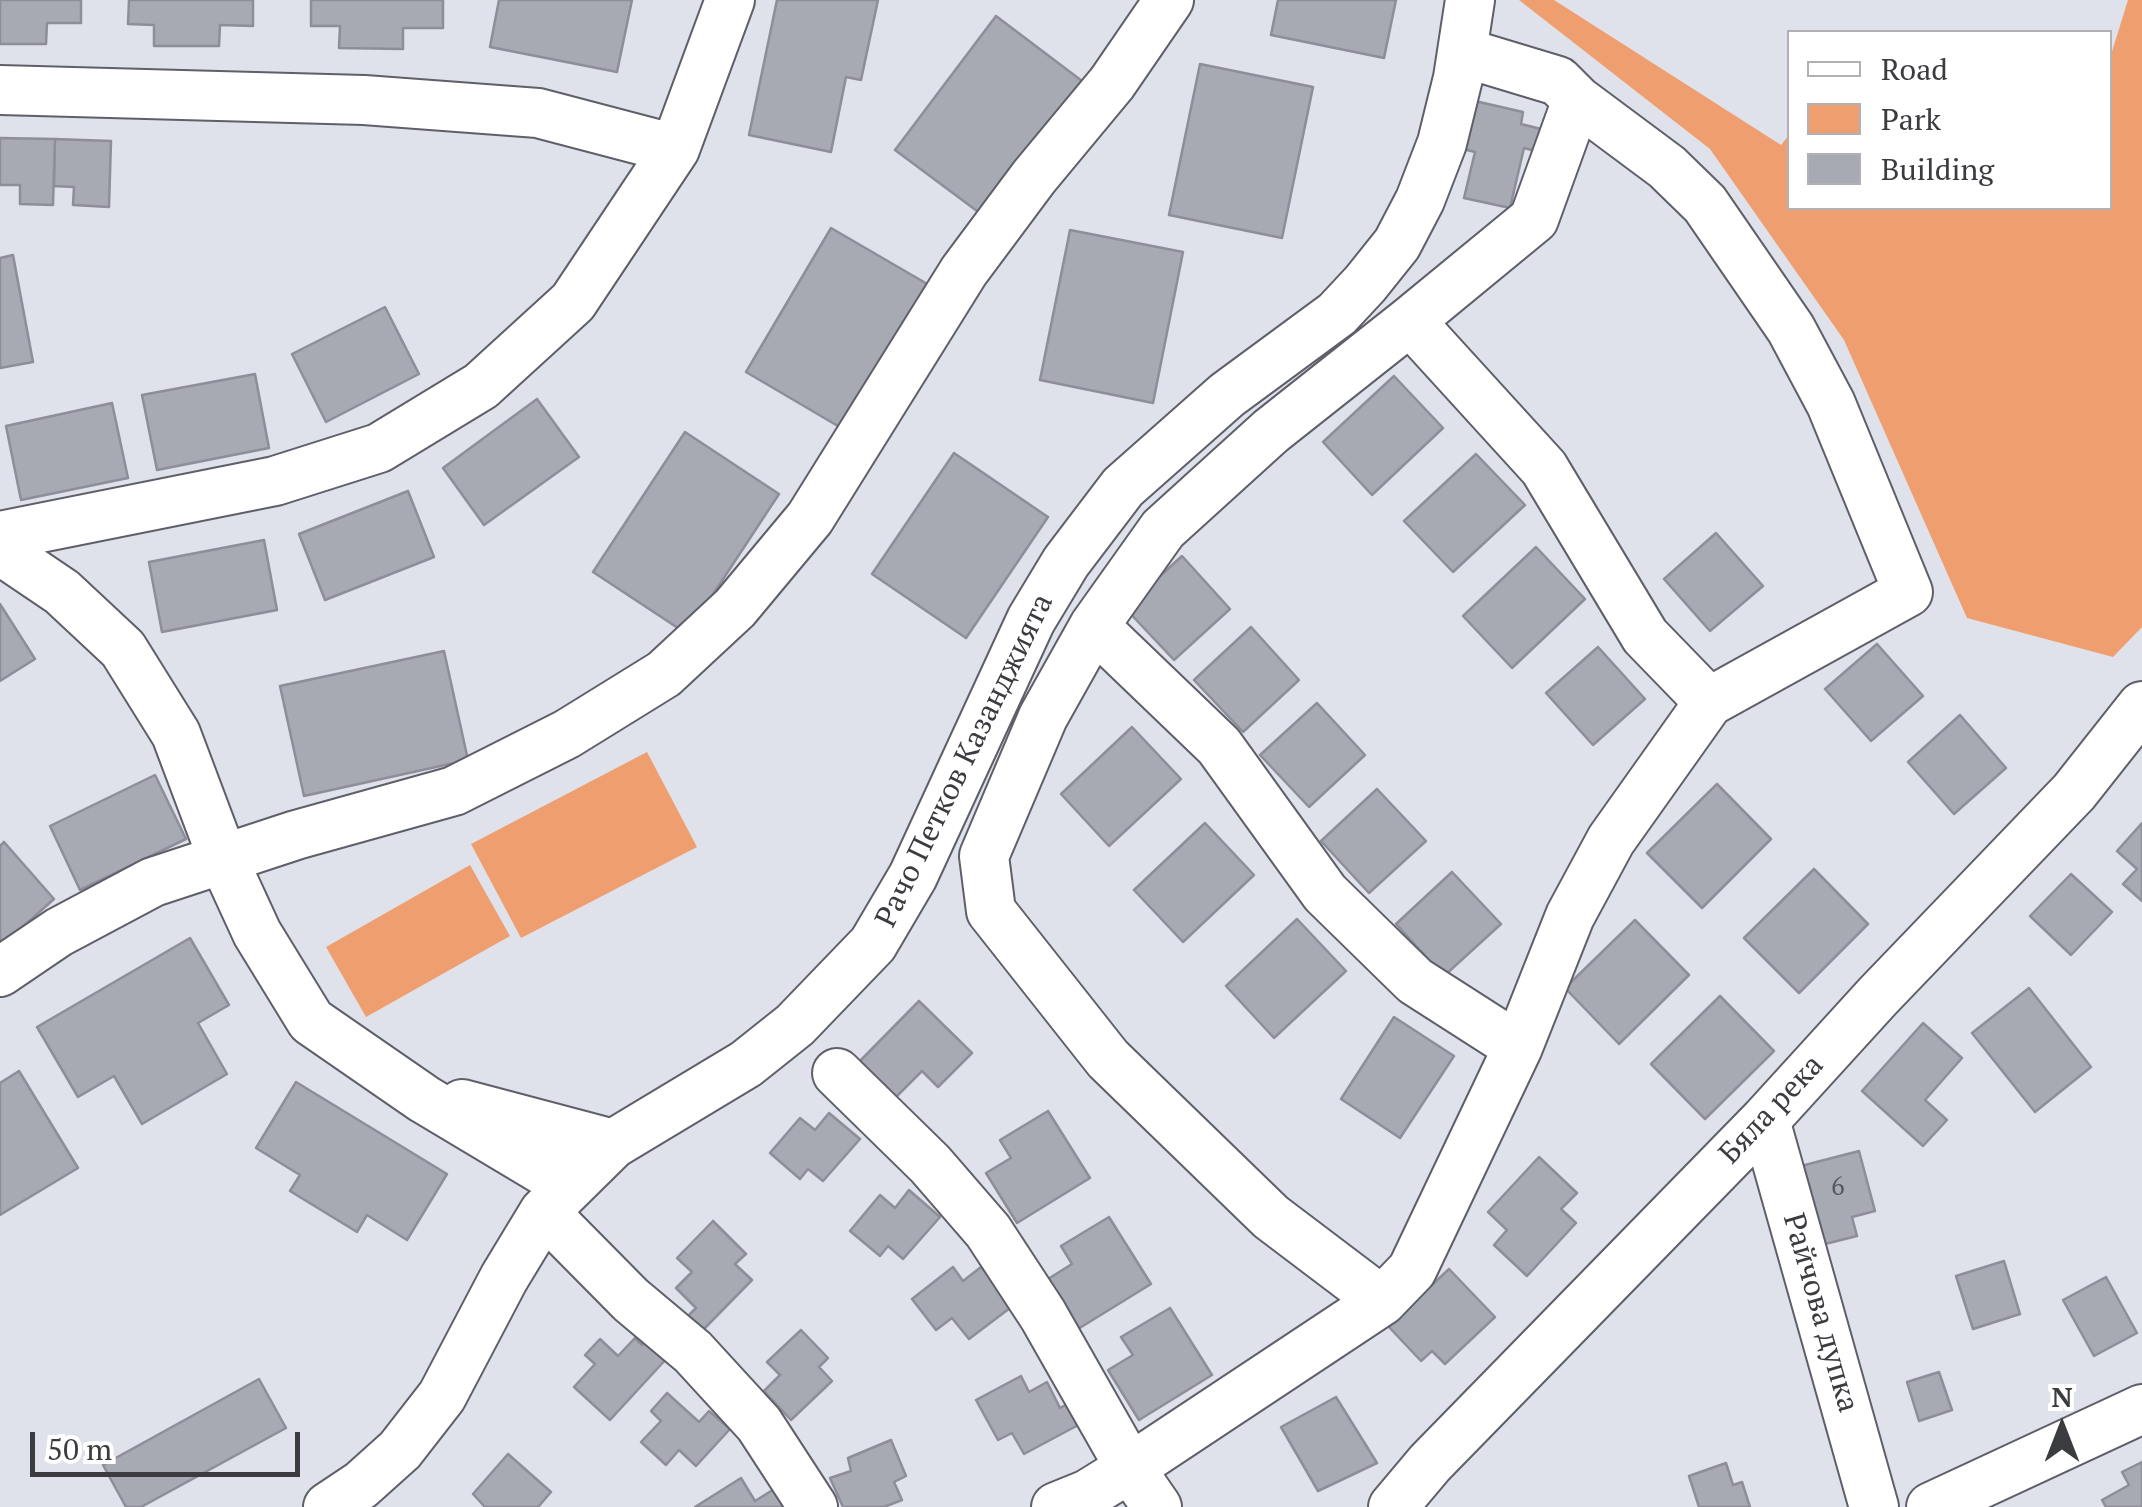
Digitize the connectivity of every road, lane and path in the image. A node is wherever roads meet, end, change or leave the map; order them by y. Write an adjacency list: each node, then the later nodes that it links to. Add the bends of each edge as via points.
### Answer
1 (730, 0): 7 (street)
2 (1169, 0): 14 (street, via 964,271 810,518 735,608 664,674 568,734 454,791)
3 (1470, 0): 4 (street, Рачо Петков Казанджията)
4 (1460, 65): 6 (street, via 1548,112); 20 (street, Рачо Петков Казанджията, via 1420,200 1366,284 1123,487 1066,562 1031,620 913,876 873,944 795,1025 746,1064)
5 (0, 90): 7 (street, via 538,112)
6 (1577, 100): 8 (street, via 1534,218); 12 (street, via 1667,167 1704,204 1791,329 1831,404 1908,592)
7 (675, 148): 9 (street, via 573,302 481,386 380,448 275,481)
8 (1410, 321): 11 (street, via 1271,430 1164,529); 12 (street, via 1544,468 1645,636)
9 (0, 536)
10 (0, 550): 14 (street, via 62,592 123,649 176,734)
11 (1094, 626): 16 (street, via 1219,746 1325,893 1415,981); 22 (street, via 1043,717 984,856 992,911 1108,1058 1271,1217)
12 (1708, 702): 16 (street, via 1611,840 1570,916)
13 (2142, 706): 19 (street, Бяла река, via 2074,792)
14 (224, 858): 15 (street, via 153,882); 18 (street, via 257,933 312,1022)
15 (0, 972)
16 (1518, 1046): 22 (street, via 1412,1270)
17 (837, 1073): 24 (street, via 988,1231)
18 (424, 1099): 20 (street); 21 (street, via 546,1172)
19 (1765, 1120): 29 (street, Бяла река); 30 (street, Райчова дупка)
20 (613, 1144): 21 (street, Рачо Петков Казанджията)
21 (556, 1200): 25 (street, Рачо Петков Казанджията, via 504,1278 442,1396 400,1450); 26 (street, via 630,1300 693,1352 759,1424)
22 (1382, 1301): 24 (street)
23 (2142, 1409): 31 (street)
24 (1130, 1468): 27 (street); 28 (street)
25 (328, 1507)
26 (813, 1507)
27 (1056, 1507)
28 (1157, 1507)
29 (1393, 1507)
30 (1874, 1507)
31 (1931, 1507)

